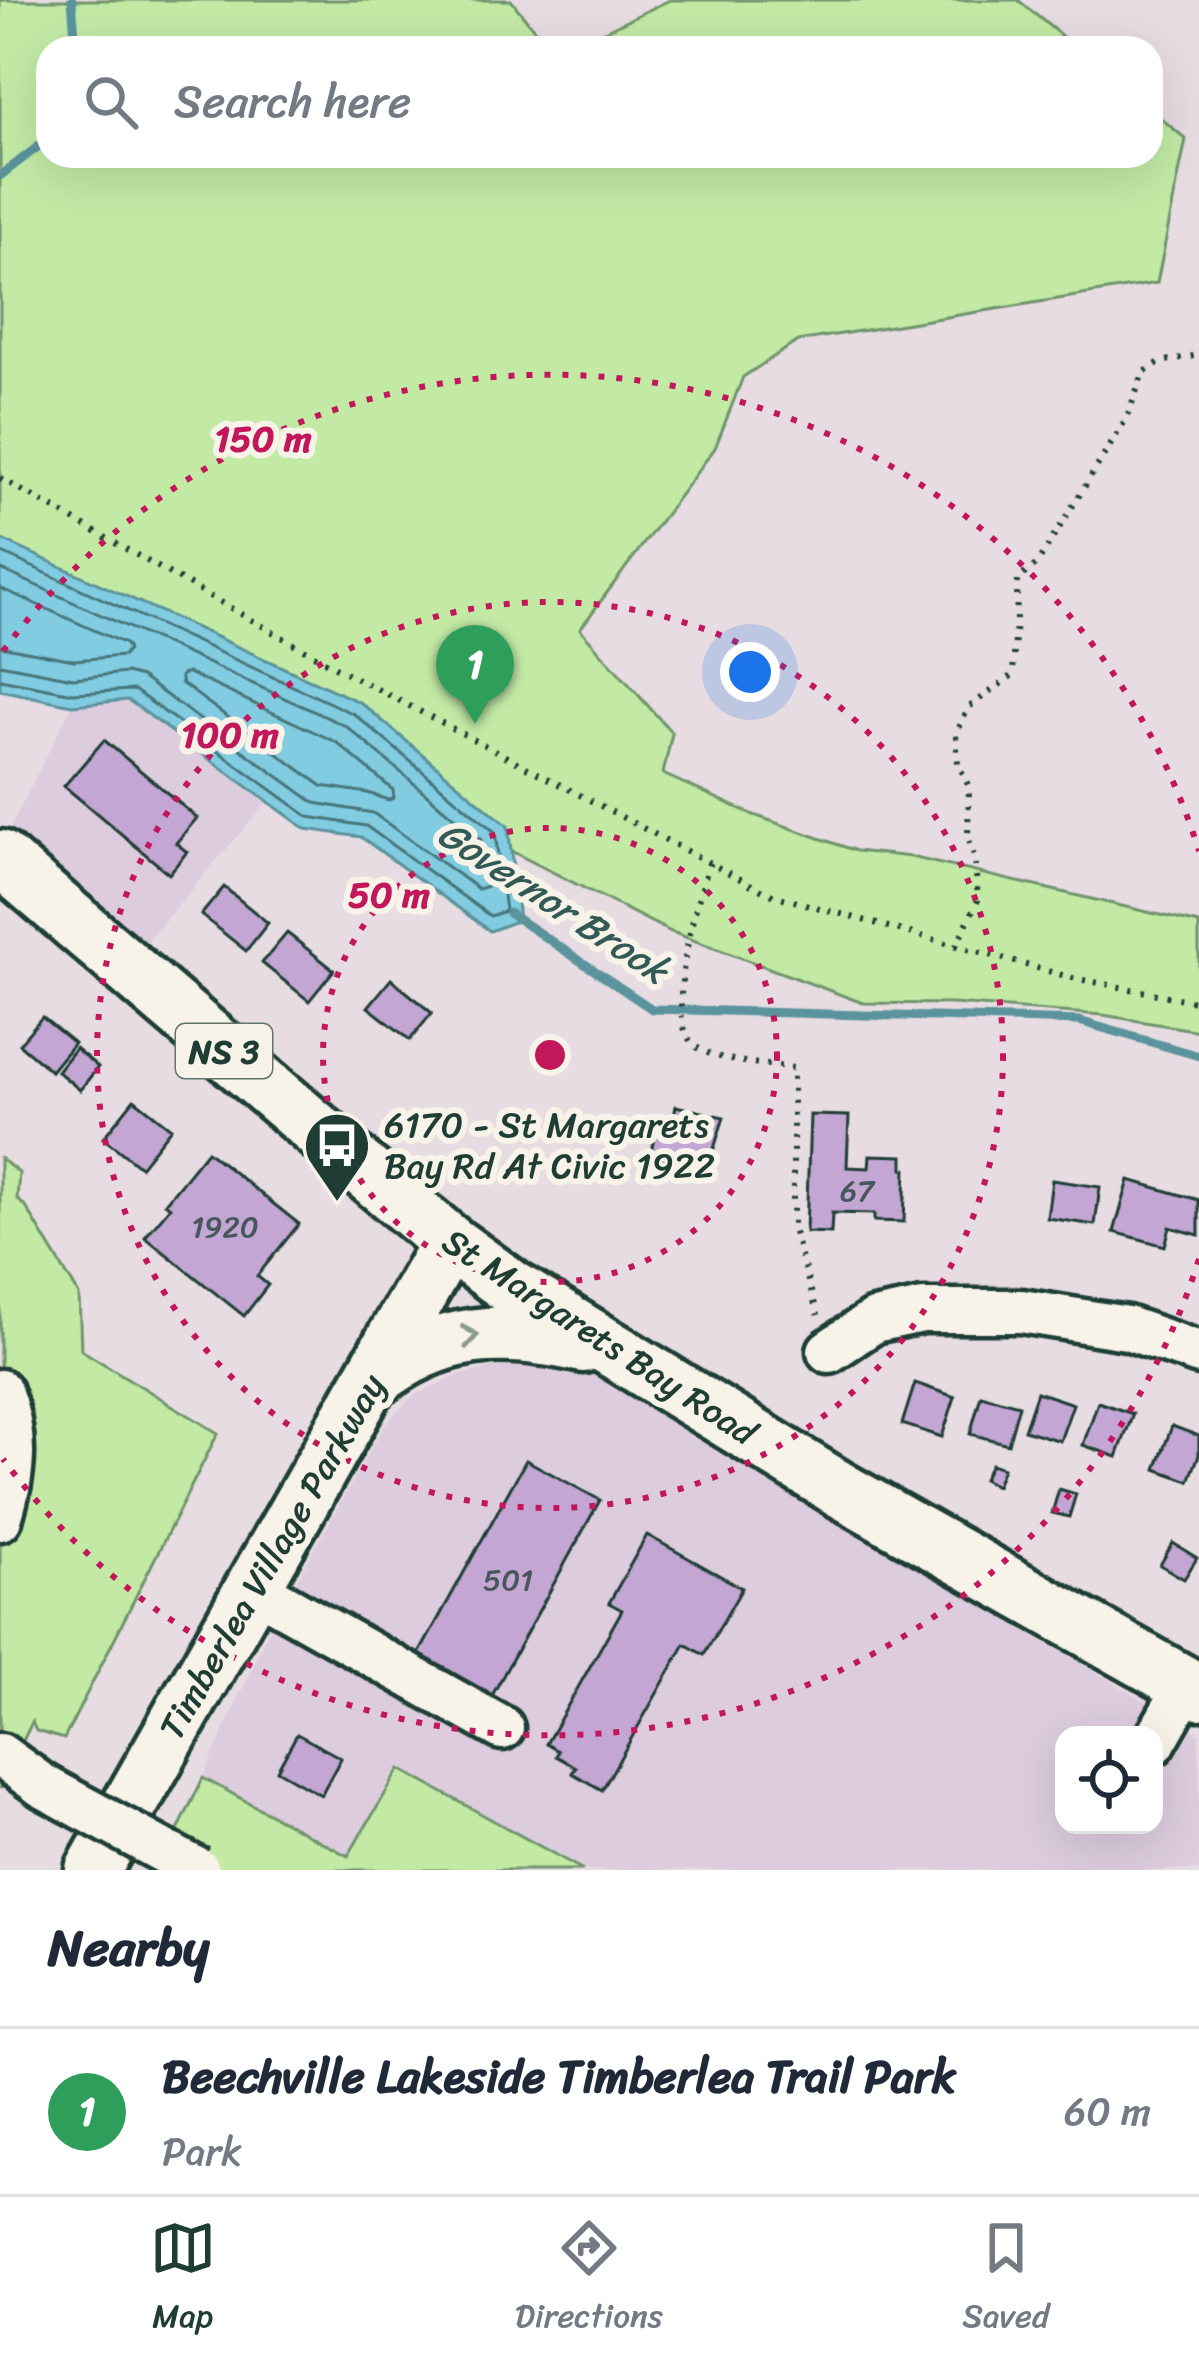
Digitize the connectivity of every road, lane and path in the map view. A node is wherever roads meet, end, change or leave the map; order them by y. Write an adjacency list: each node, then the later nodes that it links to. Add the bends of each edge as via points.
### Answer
1 (1199, 355): 5 (path, via 1143,374 1127,418 1037,564 1018,579 1012,675 969,707 956,734 978,900)
2 (0, 478): 4 (path, via 335,667)
3 (0, 858): 7 (main road, St Margarets Bay Road / NS 3)
4 (710, 862): 5 (path, via 770,894); 9 (path, via 694,909 683,1025 694,1046 709,1052 793,1068 793,1229)
5 (956, 946): 6 (path)
6 (1199, 1002)
7 (449, 1242): 8 (main road, St Margarets Bay Road / NS 3); 11 (main road, Timberlea Village Parkway)
8 (612, 1351): 11 (main road, one-way to 8, via 419,1351 480,1334 543,1335); 15 (main road, St Margarets Bay Road / NS 3)
9 (829, 1351): 10 (street, via 874,1321 923,1311 1021,1311 1127,1328)
10 (1199, 1353)
11 (366, 1386): 14 (main road, Timberlea Village Parkway)
12 (0, 1391): 13 (street, via 12,1420 14,1476)
13 (0, 1519)
14 (255, 1589): 16 (street); 19 (main road, Timberlea Village Parkway)
15 (1193, 1688): 17 (street)
16 (502, 1727)
17 (1163, 1730)
18 (0, 1755): 20 (street, bridge)
19 (93, 1870)
20 (198, 1870)

